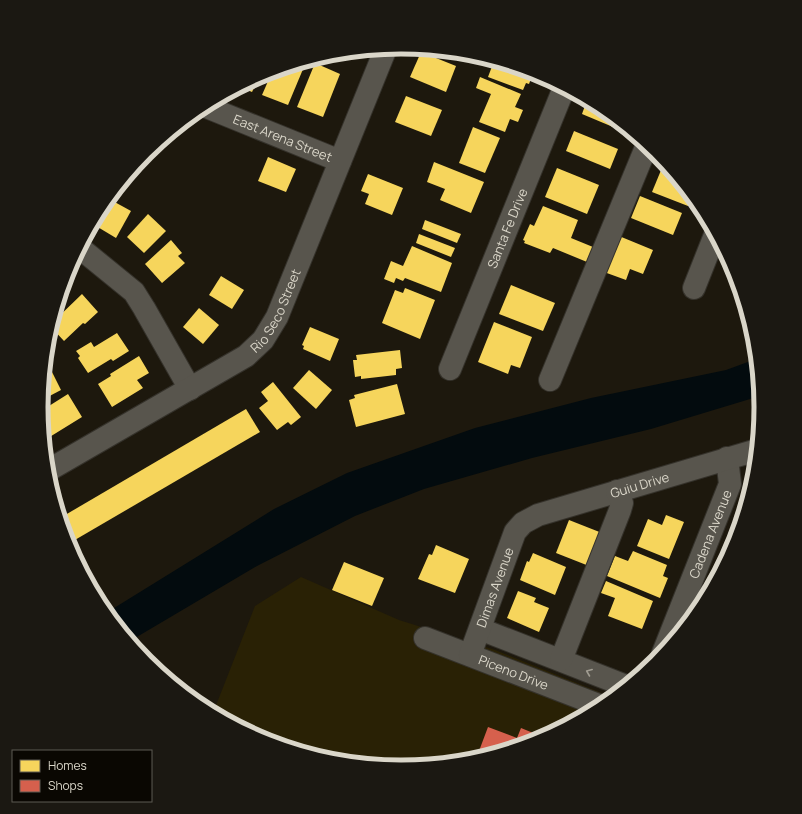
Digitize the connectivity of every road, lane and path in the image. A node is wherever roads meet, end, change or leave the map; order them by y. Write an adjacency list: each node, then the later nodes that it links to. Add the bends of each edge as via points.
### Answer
1 (383, 55): 5 (street, Rio Seco Street)
2 (562, 93): 9 (street, Santa Fe Drive)
3 (212, 109): 5 (street, East Arena Street)
4 (644, 151): 10 (street)
5 (340, 161): 11 (street, Rio Seco Street, via 277,317 263,340 246,356)
6 (713, 241): 8 (street)
7 (84, 251): 11 (street, via 134,292)
8 (694, 288)
9 (450, 369)
10 (550, 380)
11 (190, 389): 14 (street, Rio Seco Street)
12 (751, 452): 13 (street, Guiu Drive)
13 (727, 458): 15 (street, Guiu Drive); 18 (street, Cadena Avenue, via 730,484)
14 (53, 467)
15 (617, 491): 16 (street, Guiu Drive); 21 (street, via 622,503 620,510)
16 (523, 522): 17 (street, Dimas Avenue, via 515,532)
17 (480, 629): 20 (street, Dimas Avenue); 21 (street)
18 (670, 635)
19 (425, 638): 20 (street, Piceno Drive)
20 (470, 655): 23 (street, Piceno Drive)
21 (561, 660): 22 (street, one-way to 21)
22 (620, 684)
23 (594, 703)

